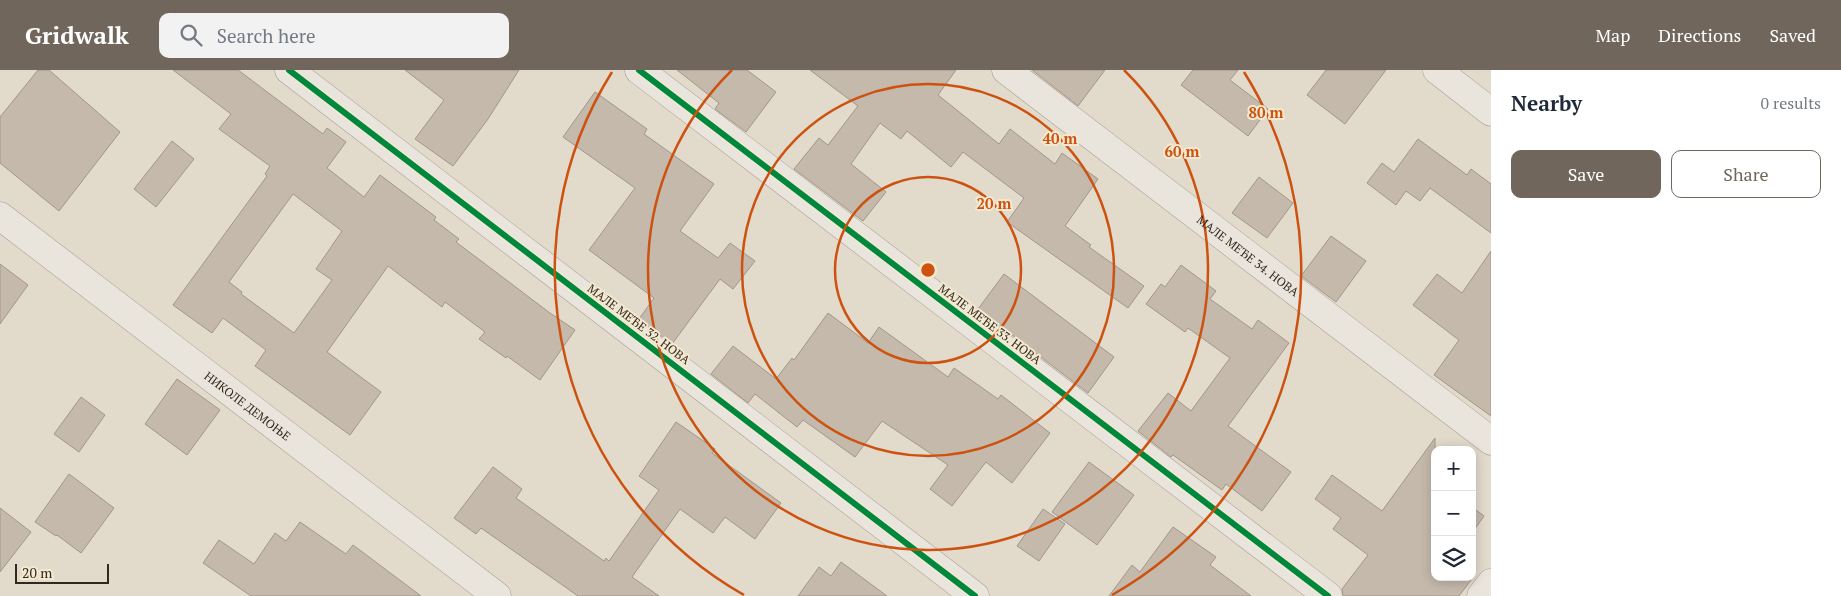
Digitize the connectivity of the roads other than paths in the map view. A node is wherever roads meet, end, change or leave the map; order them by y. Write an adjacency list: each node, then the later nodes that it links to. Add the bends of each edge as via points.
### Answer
1 (289, 70): 10 (street, МАЛЕ МЕЂЕ 32. НОВА)
2 (639, 70): 11 (street, МАЛЕ МЕЂЕ 33. НОВА)
3 (1006, 70): 7 (street, МАЛЕ МЕЂЕ 34. НОВА)
4 (1437, 70): 5 (street)
5 (1491, 112)
6 (0, 216): 9 (street, НИКОЛЕ ДЕМОЊЕ)
7 (1491, 441)
8 (1491, 583): 12 (street)
9 (497, 596)
10 (975, 596)
11 (1328, 596)
12 (1481, 596)

